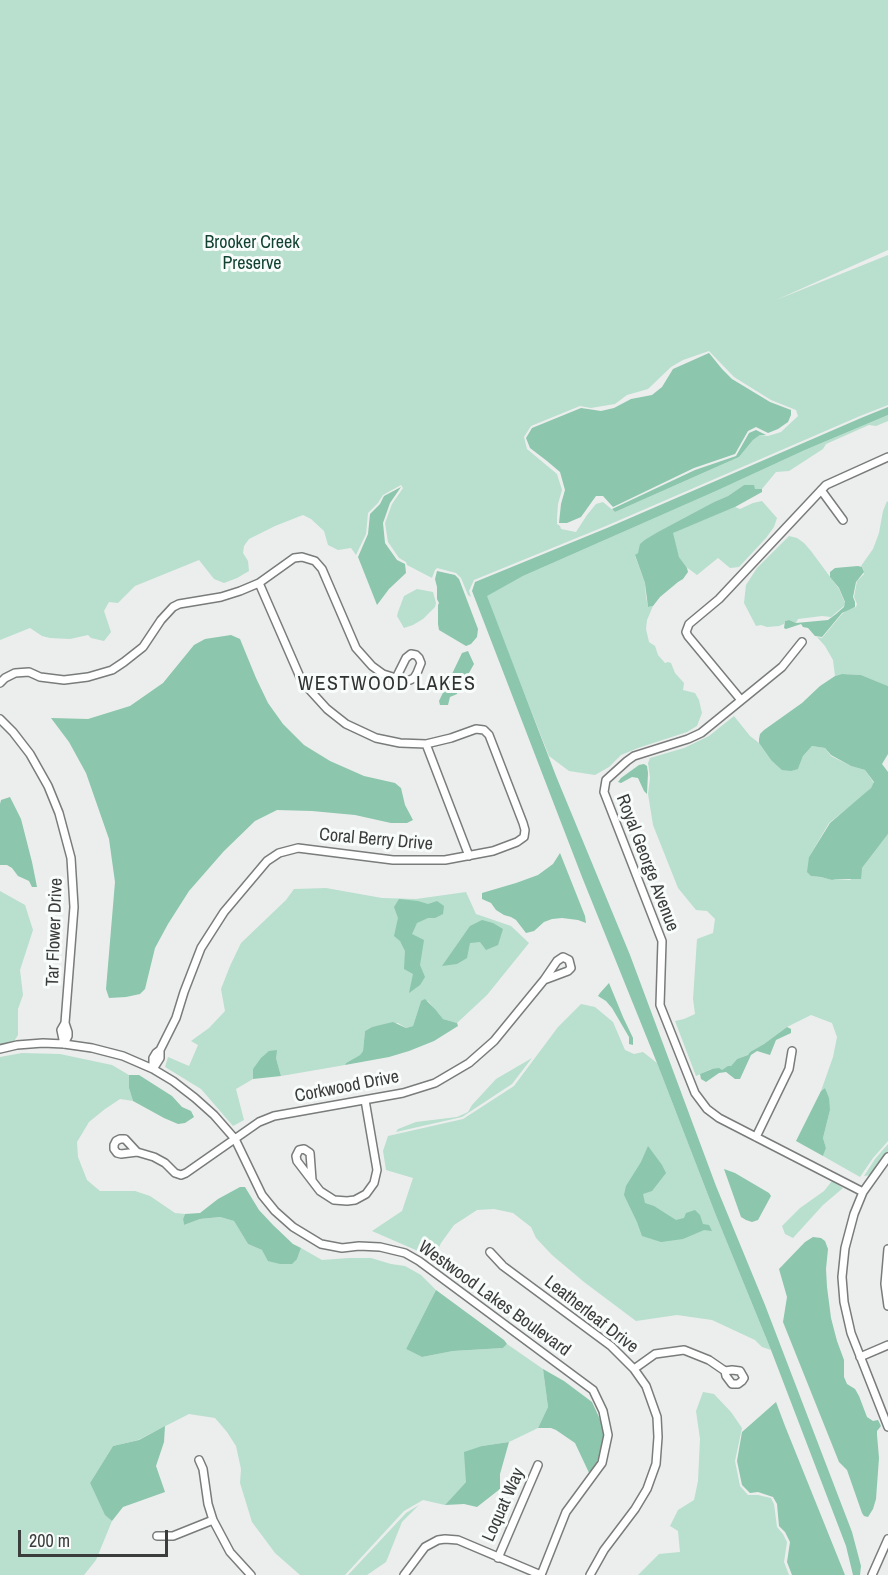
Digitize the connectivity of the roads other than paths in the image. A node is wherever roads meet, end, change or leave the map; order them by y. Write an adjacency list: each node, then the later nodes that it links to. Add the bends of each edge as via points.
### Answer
1 (888, 457): 2 (street)
2 (821, 490): 3 (street); 8 (street, via 719,599 687,627 688,636)
3 (843, 520)
4 (259, 583): 6 (street, via 294,558 315,561 356,648 372,666); 7 (street, via 221,597 173,607 143,647 112,670 64,680 15,673); 10 (street, Coral Berry Drive, via 300,677 327,709 346,724 376,738)
5 (802, 642): 8 (street, via 782,667)
6 (396, 678)
7 (0, 683)
8 (741, 700): 18 (street, Royal George Avenue, via 701,733 634,756 606,780 603,789 662,941 660,1005 695,1093 719,1118)
9 (0, 719): 13 (street, Tar Flower Drive, via 30,754 44,778 59,813 71,858 74,907 61,1035)
10 (426, 744): 11 (street); 11 (street, Coral Berry Drive, via 484,730 523,823 524,837 517,842)
11 (469, 856): 16 (street, Coral Berry Drive, via 393,861 298,848 267,861 206,940 176,1018 153,1058)
12 (544, 980): 17 (street, Corkwood Drive, via 494,1041 469,1063 435,1083)
13 (64, 1044): 14 (street, Westwood Lakes Boulevard); 16 (street, Westwood Lakes Boulevard, via 123,1056)
14 (0, 1048)
15 (792, 1051): 18 (street, via 789,1069)
16 (153, 1069): 19 (street, Westwood Lakes Boulevard, via 195,1098)
17 (365, 1100): 19 (street, Corkwood Drive, via 274,1116); 22 (street, via 377,1170 374,1183 366,1194 346,1201 334,1200)
18 (756, 1137): 23 (street, Royal George Avenue)
19 (235, 1139): 20 (street, Corkwood Drive, via 181,1175 154,1157); 40 (street, Westwood Lakes Boulevard, via 262,1195 294,1227 321,1244 380,1247 405,1253 593,1390 608,1434 602,1463 566,1512)
20 (136, 1152)
21 (888, 1157): 23 (street)
22 (312, 1180)
23 (863, 1192): 28 (street, via 847,1235 842,1277 847,1318)
24 (888, 1249): 26 (street)
25 (490, 1252): 29 (street, Leatherleaf Drive, via 502,1266 611,1346)
26 (888, 1306)
27 (888, 1345): 28 (street)
28 (860, 1357): 31 (street)
29 (634, 1369): 30 (street, via 655,1354 684,1350); 41 (street, Leatherleaf Drive, via 646,1386 657,1417 656,1464 647,1489)
30 (725, 1371)
31 (888, 1427)
32 (199, 1460): 34 (street)
33 (538, 1465): 37 (street, Loquat Way)
34 (213, 1520): 35 (street, via 173,1536); 38 (street, via 230,1552)
35 (157, 1536)
36 (888, 1539): 42 (street)
37 (498, 1557): 39 (street, via 458,1540 438,1540 425,1546); 40 (street)
38 (251, 1575)
39 (404, 1575)
40 (541, 1575)
41 (590, 1575)
42 (872, 1575)

